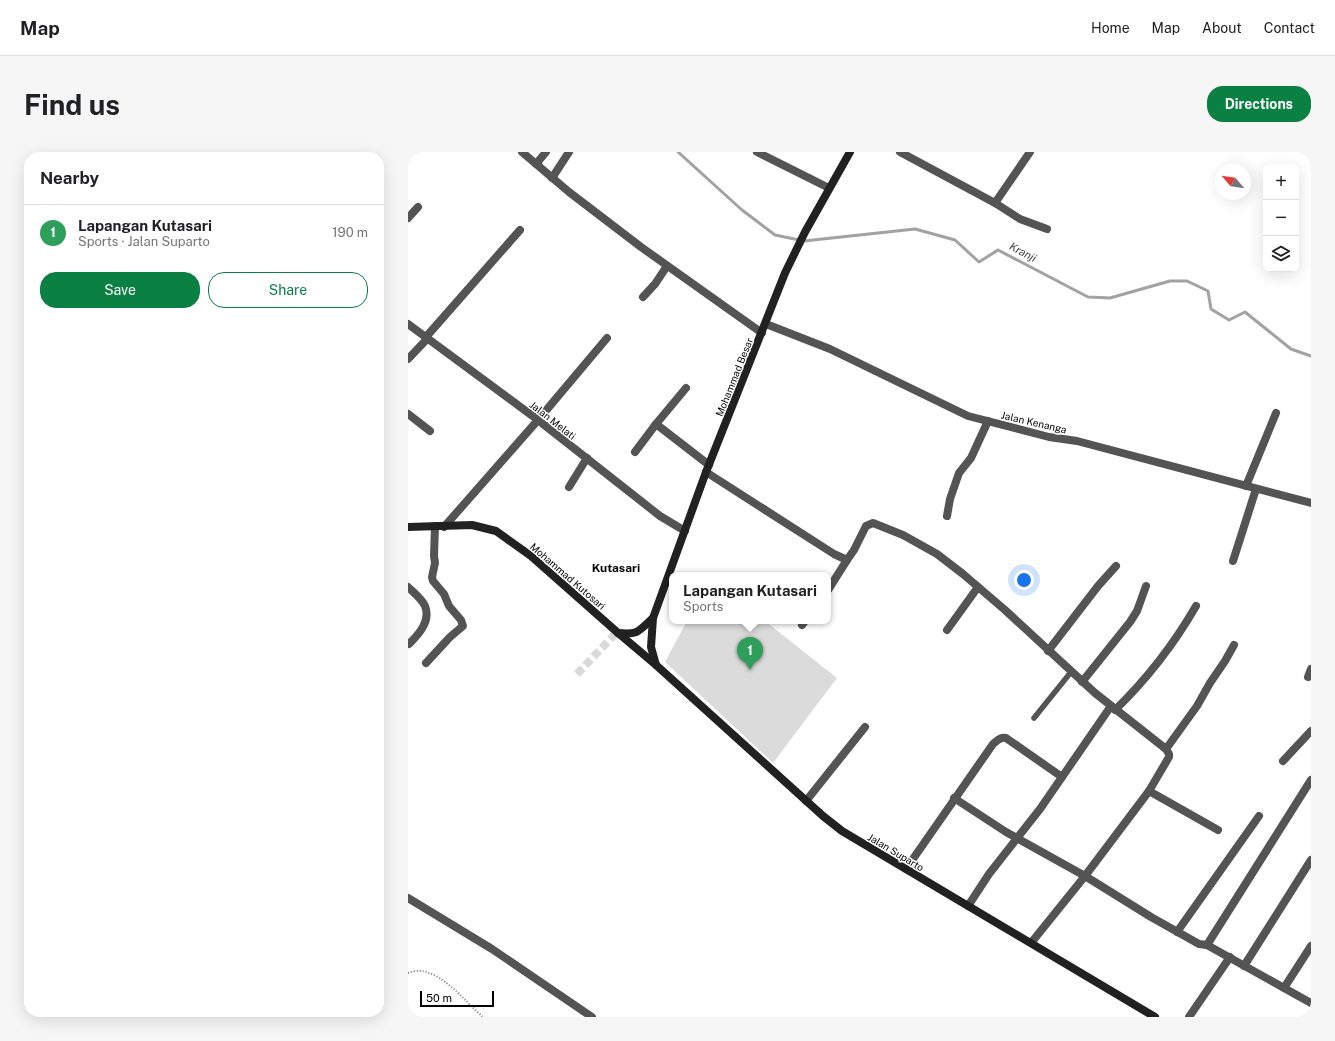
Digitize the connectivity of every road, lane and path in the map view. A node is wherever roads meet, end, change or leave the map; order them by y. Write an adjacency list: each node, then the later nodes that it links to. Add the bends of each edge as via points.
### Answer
1 (522, 152): 8 (street)
2 (546, 152): 8 (street)
3 (569, 152): 9 (street)
4 (757, 152): 10 (street)
5 (850, 152): 10 (street, Mohammad Besar)
6 (900, 152): 11 (street)
7 (1030, 152): 11 (street)
8 (536, 164): 9 (street)
9 (552, 178): 16 (street)
10 (829, 188): 19 (street, Mohammad Besar, via 785,273)
11 (995, 203): 14 (street, via 1020,219)
12 (418, 207): 13 (street)
13 (408, 218)
14 (1046, 229)
15 (520, 230): 21 (street)
16 (667, 266): 17 (street); 20 (street)
17 (643, 297)
18 (408, 324): 21 (street, Jalan Melati)
19 (766, 324): 20 (street, Mohammad Besar); 28 (street, Jalan Kenanga, via 830,349 968,416)
20 (762, 333): 33 (street, Mohammad Besar)
21 (427, 338): 23 (street); 27 (street, Jalan Melati)
22 (607, 338): 27 (street)
23 (408, 359)
24 (686, 388): 29 (street)
25 (1276, 413): 34 (street)
26 (408, 414): 30 (street)
27 (538, 420): 32 (street, Jalan Melati); 41 (street)
28 (988, 421): 34 (street, Jalan Kenanga, via 1049,437 1077,441); 38 (street, via 971,458 959,473)
29 (656, 424): 31 (street); 33 (street)
30 (430, 431)
31 (635, 452)
32 (586, 458): 35 (street); 42 (street, Jalan Melati, via 660,516)
33 (708, 469): 42 (street, Mohammad Besar); 43 (street, via 834,554)
34 (1246, 486): 36 (street, Jalan Kenanga)
35 (569, 487)
36 (1256, 489): 37 (street, Jalan Kenanga); 44 (street)
37 (1311, 503)
38 (947, 516)
39 (435, 526): 40 (street, Mohammad Kutosari); 41 (street, Mohammad Kutosari); 59 (street, via 433,581 463,626)
40 (408, 527)
41 (444, 527): 55 (street, Mohammad Kutosari, via 472,525 496,531 532,556)
42 (685, 531): 46 (street, Mohammad Besar)
43 (848, 560): 48 (street); 51 (street, via 866,526 873,523 903,535 937,554)
44 (1233, 561)
45 (1116, 566): 58 (street)
46 (670, 572)
47 (669, 574): 53 (street, Mohammad Besar)
48 (831, 586)
49 (1146, 586): 62 (street, via 1130,622)
50 (408, 587): 56 (street, via 426,609 426,620 422,629)
51 (978, 587): 54 (street); 58 (street)
52 (1196, 606): 63 (street, via 1136,690)
53 (653, 618): 55 (street, via 634,634); 60 (street, via 652,647)
54 (947, 630)
55 (617, 632): 60 (street, Mohammad Kutosari)
56 (409, 644)
57 (1234, 645): 67 (street, via 1197,706)
58 (1048, 650): 61 (street)
59 (426, 663)
60 (656, 665): 73 (street, Jalan Suparto)
61 (1072, 672): 62 (street); 64 (lane)
62 (1082, 682): 63 (street)
63 (1113, 708): 67 (street); 69 (street)
64 (1034, 718)
65 (865, 726): 73 (street)
66 (1311, 731): 68 (street)
67 (1166, 749): 71 (street, via 1169,757)
68 (1283, 761)
69 (1062, 777): 72 (street, via 1006,738 1001,738 993,744); 76 (street)
70 (1311, 780): 84 (street)
71 (1149, 791): 75 (street); 79 (street)
72 (954, 798): 76 (street); 78 (street)
73 (806, 801): 78 (street, Jalan Suparto, via 842,831)
74 (1259, 816): 82 (street)
75 (1218, 830)
76 (1017, 838): 79 (street); 81 (street)
77 (1311, 860): 87 (street)
78 (906, 869): 81 (street, Jalan Suparto)
79 (1085, 876): 82 (street); 83 (street)
80 (408, 898): 92 (street, via 492,949)
81 (968, 906): 83 (street, Jalan Suparto)
82 (1178, 932): 84 (street, via 1198,944)
83 (1031, 943): 93 (street, Jalan Suparto)
84 (1207, 945): 86 (street)
85 (1311, 946): 89 (street)
86 (1230, 957): 87 (street); 94 (street)
87 (1244, 966): 89 (street)
88 (408, 973): 91 (path, via 422,971 447,983)
89 (1284, 988): 90 (street)
90 (1311, 1003)
91 (483, 1017)
92 (592, 1017)
93 (1154, 1017)
94 (1189, 1017)

